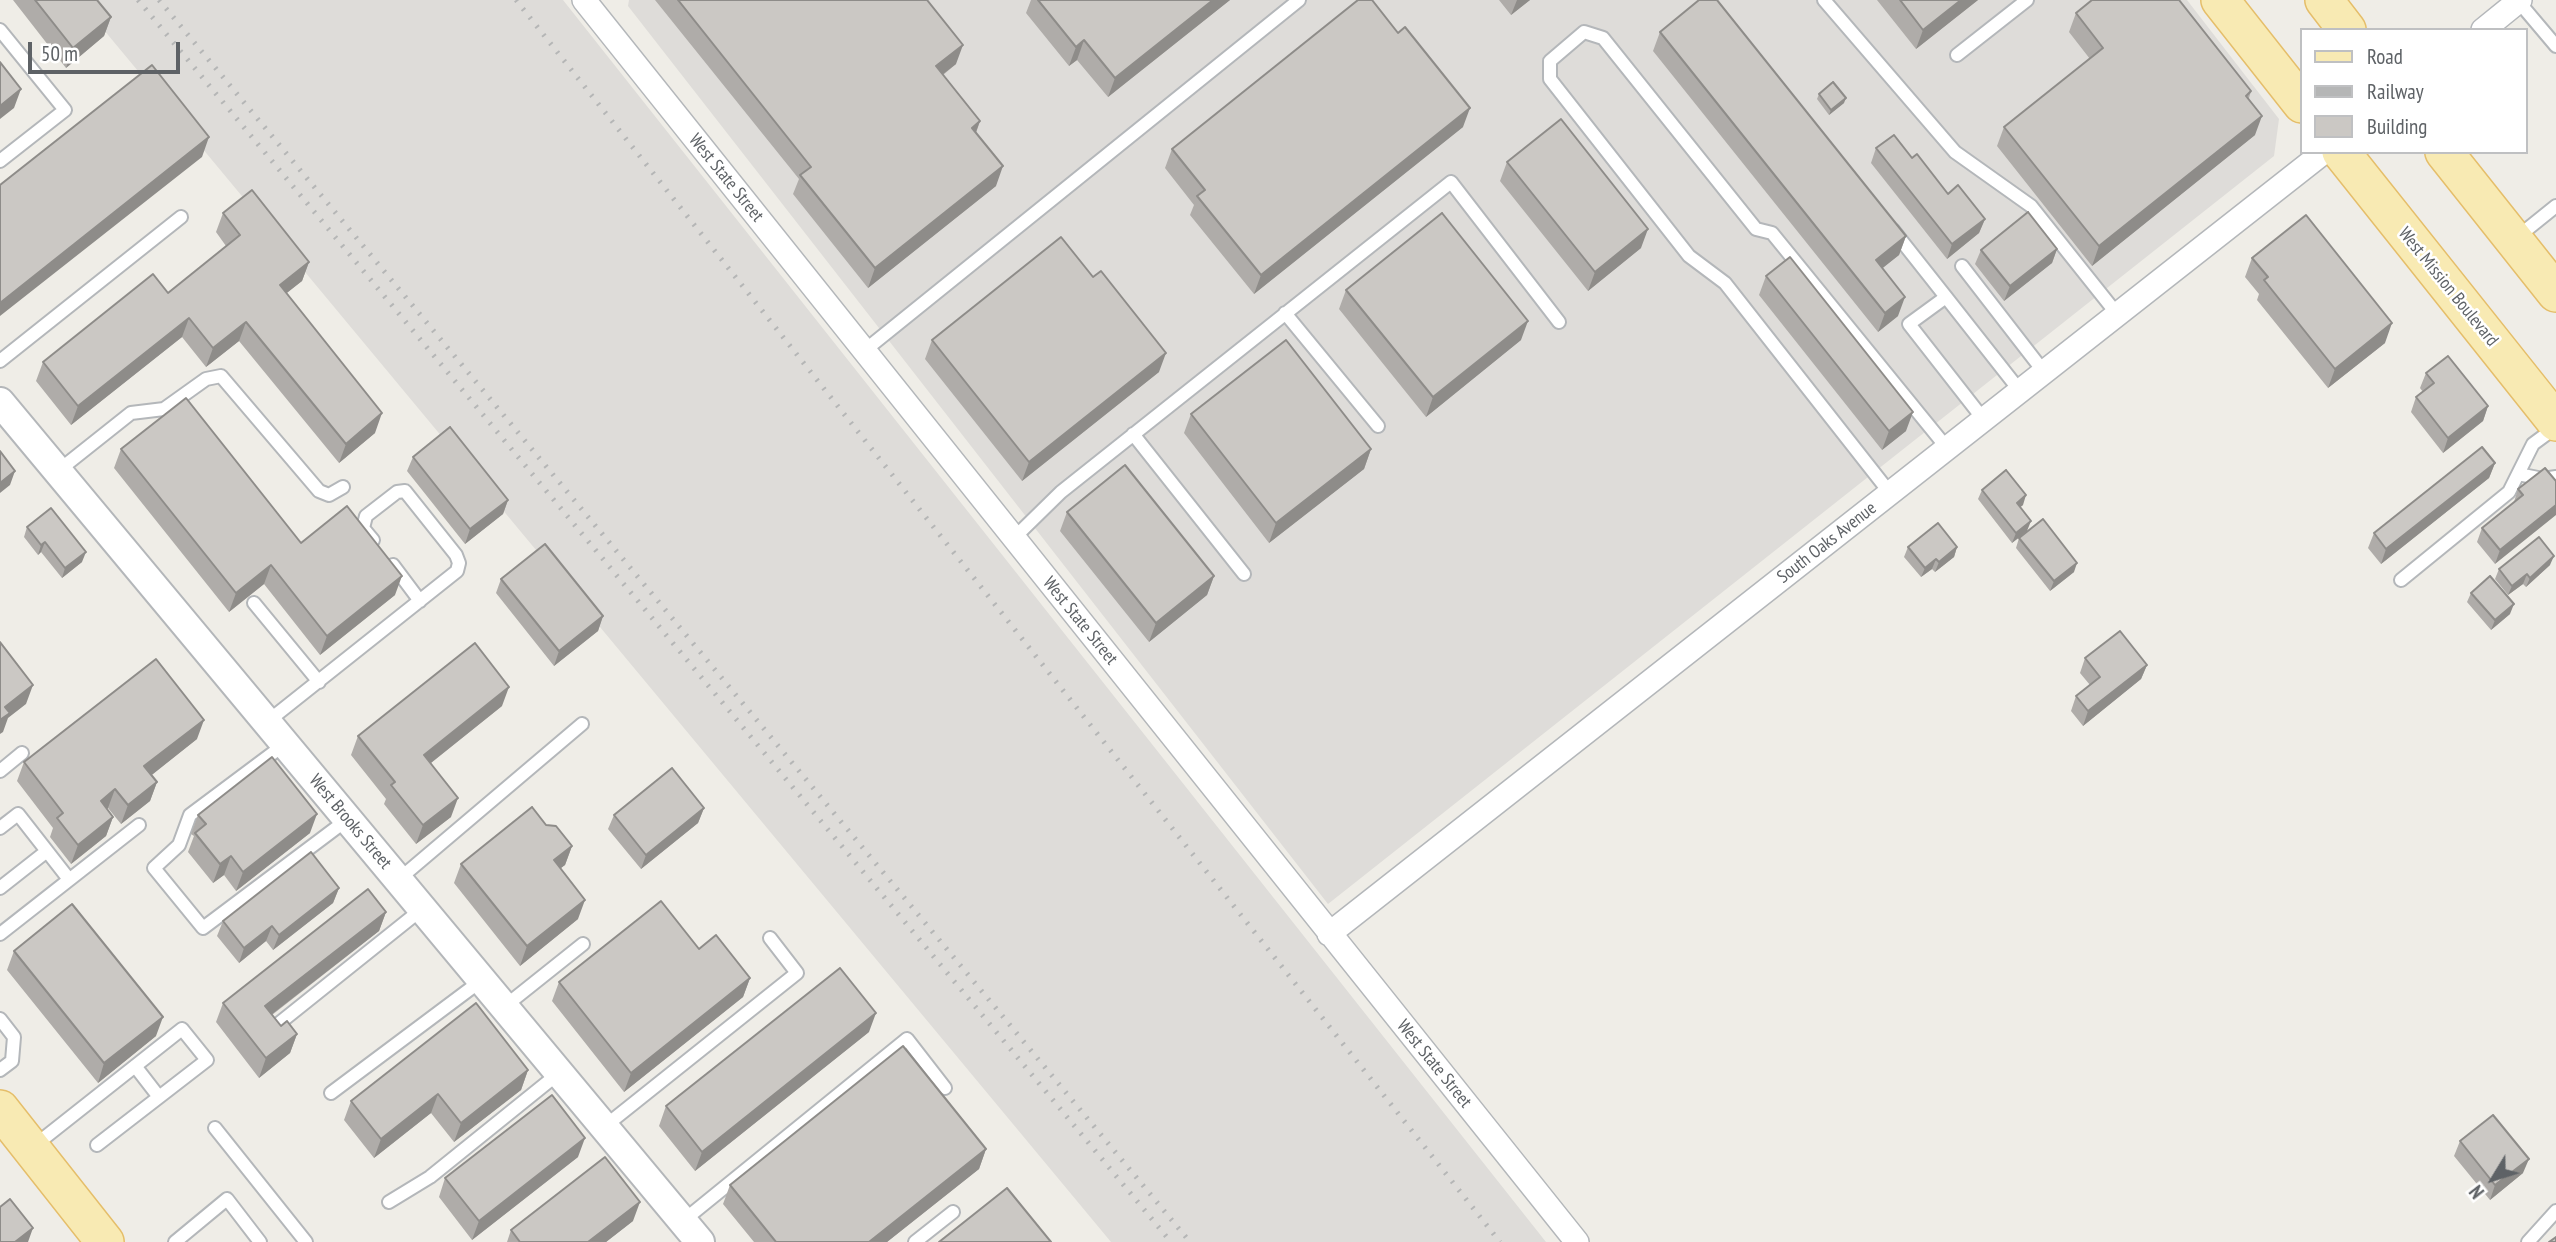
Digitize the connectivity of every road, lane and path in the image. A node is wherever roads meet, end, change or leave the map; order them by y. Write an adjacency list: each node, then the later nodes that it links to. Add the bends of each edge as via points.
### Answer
1 (584, 0): 28 (street, West State Street)
2 (1299, 0): 28 (lane)
3 (1824, 0): 26 (lane, via 1955,152 2031,206)
4 (2028, 0): 12 (lane)
5 (2220, 0): 13 (main road)
6 (2324, 0): 8 (main road)
7 (2519, 1): 9 (street); 11 (lane)
8 (2345, 28)
9 (2485, 28)
10 (0, 30): 17 (lane, via 65,110)
11 (2556, 46)
12 (1957, 55)
13 (2300, 101)
14 (2321, 154): 26 (street, South Oaks Avenue)
15 (2343, 154): 34 (main road, West Mission Boulevard)
16 (2446, 154): 21 (main road)
17 (0, 161)
18 (2556, 206): 21 (lane)
19 (181, 217): 29 (lane)
20 (1887, 223): 24 (lane)
21 (2513, 240): 23 (main road)
22 (1962, 266): 30 (lane)
23 (2556, 293)
24 (1946, 297): 31 (lane); 33 (lane, via 1909,324)
25 (1285, 313): 27 (lane, via 1451,182); 35 (lane); 36 (lane)
26 (2118, 314): 30 (street, South Oaks Avenue)
27 (1559, 322)
28 (864, 351): 43 (street, West State Street)
29 (0, 361)
30 (2044, 372): 31 (street, South Oaks Avenue)
31 (2020, 391): 33 (street, South Oaks Avenue)
32 (0, 402): 38 (street, West Brooks Street)
33 (1983, 420): 37 (street, South Oaks Avenue)
34 (2556, 424): 39 (lane, via 2533,444)
35 (1378, 426)
36 (1133, 434): 43 (lane, via 1061,492); 44 (lane)
37 (1947, 448): 42 (street, South Oaks Avenue); 42 (lane, via 1772,233 1756,229 1603,38 1584,32 1550,61 1550,79 1689,256 1725,282)
38 (58, 471): 41 (lane, via 131,413 164,409 206,379 220,376 319,491 329,495); 50 (street, West Brooks Street)
39 (2518, 474): 40 (lane); 45 (lane, via 2509,492)
40 (2556, 477)
41 (343, 487)
42 (1890, 493): 62 (street, South Oaks Avenue)
43 (1014, 538): 62 (street, West State Street)
44 (1244, 574)
45 (2401, 580)
46 (420, 601): 46 (lane, via 457,571 459,564 404,491 397,492 366,516 363,528); 48 (lane)
47 (254, 603): 48 (lane)
48 (318, 682): 50 (lane)
49 (582, 724): 58 (lane)
50 (276, 733): 53 (street, West Brooks Street); 53 (lane, via 190,815 179,845 154,868 203,928)
51 (22, 753): 52 (lane)
52 (0, 771)
53 (348, 819): 58 (street, West Brooks Street)
54 (139, 825): 57 (lane)
55 (0, 828): 56 (lane, via 18,814)
56 (47, 851): 57 (lane); 59 (lane)
57 (68, 878): 61 (lane)
58 (398, 880): 60 (street, West Brooks Street)
59 (0, 888)
60 (422, 908): 65 (street, West Brooks Street); 68 (lane)
61 (0, 934)
62 (1329, 934): 89 (street, West State Street)
63 (770, 938): 76 (lane, via 797,973)
64 (583, 944): 66 (lane)
65 (482, 980): 66 (street, West Brooks Street); 73 (lane)
66 (504, 1007): 71 (street, West Brooks Street)
67 (0, 1019): 70 (lane, via 14,1037 12,1061)
68 (272, 1029)
69 (135, 1066): 74 (lane); 74 (lane, via 183,1029 207,1059); 79 (lane)
70 (0, 1070)
71 (559, 1072): 76 (street, West Brooks Street); 80 (lane, via 430,1177)
72 (945, 1088): 83 (lane, via 907,1039)
73 (331, 1093)
74 (159, 1097): 78 (lane)
75 (0, 1109): 79 (main road)
76 (604, 1126): 83 (street, West Brooks Street)
77 (215, 1128): 87 (lane)
78 (97, 1145)
79 (31, 1148): 84 (main road)
80 (390, 1202)
81 (2556, 1211): 90 (lane)
82 (953, 1212): 88 (lane)
83 (692, 1232)
84 (105, 1242)
85 (175, 1242): 86 (lane, via 227,1199)
86 (260, 1242)
87 (306, 1242)
88 (915, 1242)
89 (1577, 1242)
90 (2528, 1242)

